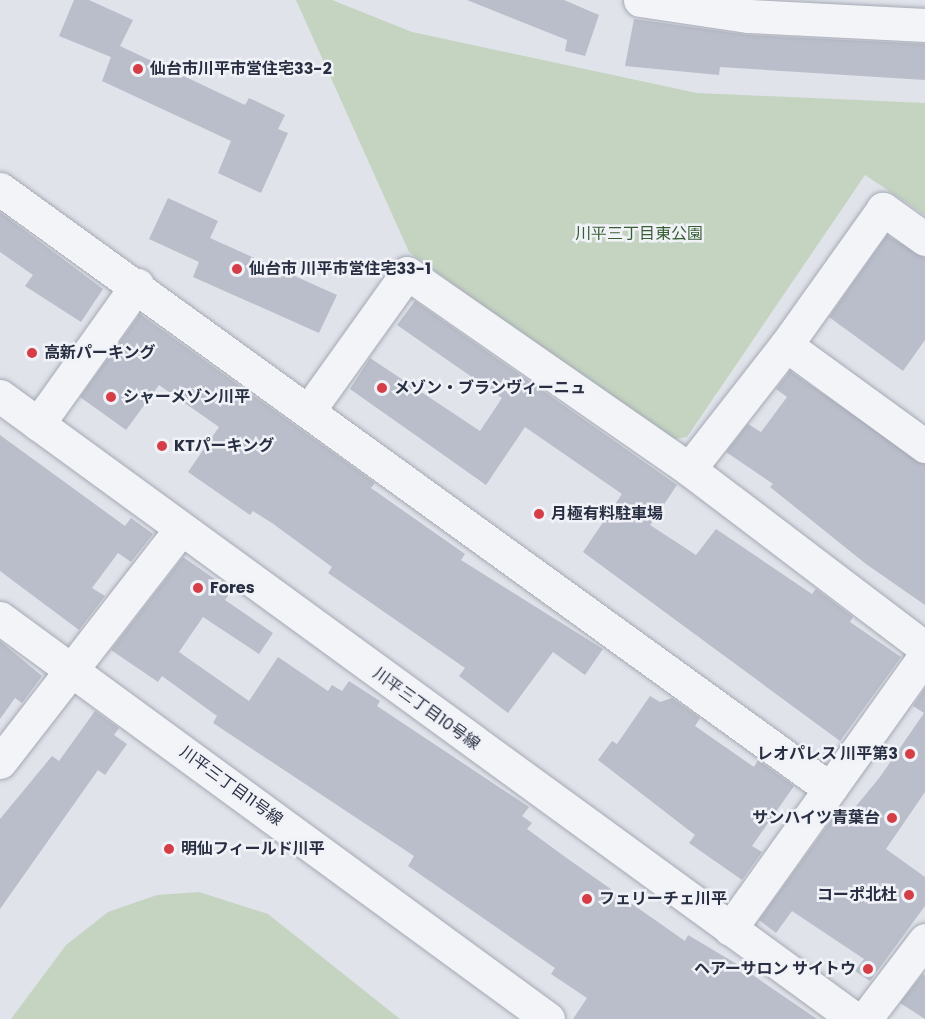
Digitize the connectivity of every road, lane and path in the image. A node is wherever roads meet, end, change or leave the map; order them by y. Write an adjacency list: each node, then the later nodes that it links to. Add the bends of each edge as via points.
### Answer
1 (640, 0): 2 (street, via 749,16)
2 (925, 25)
3 (0, 189): 5 (street)
4 (925, 239): 6 (street, via 883,209)
5 (137, 285): 8 (street); 9 (street)
6 (786, 345): 10 (street); 11 (street)
7 (0, 396): 9 (street, 川平三丁目10号線)
8 (309, 410): 11 (street, via 407,273); 18 (street)
9 (38, 424): 12 (street, 川平三丁目10号線)
10 (925, 446)
11 (689, 468): 14 (street)
12 (179, 531): 16 (street); 19 (street, 川平三丁目10号線)
13 (0, 618): 16 (street, 川平三丁目11号線)
14 (925, 648)
15 (925, 656): 18 (street)
16 (72, 669): 17 (street); 21 (street, 川平三丁目11号線)
17 (0, 762)
18 (830, 789): 19 (street)
19 (730, 929): 22 (street, 川平三丁目10号線)
20 (925, 940): 23 (street)
21 (548, 1019)
22 (855, 1019)
23 (865, 1019)

